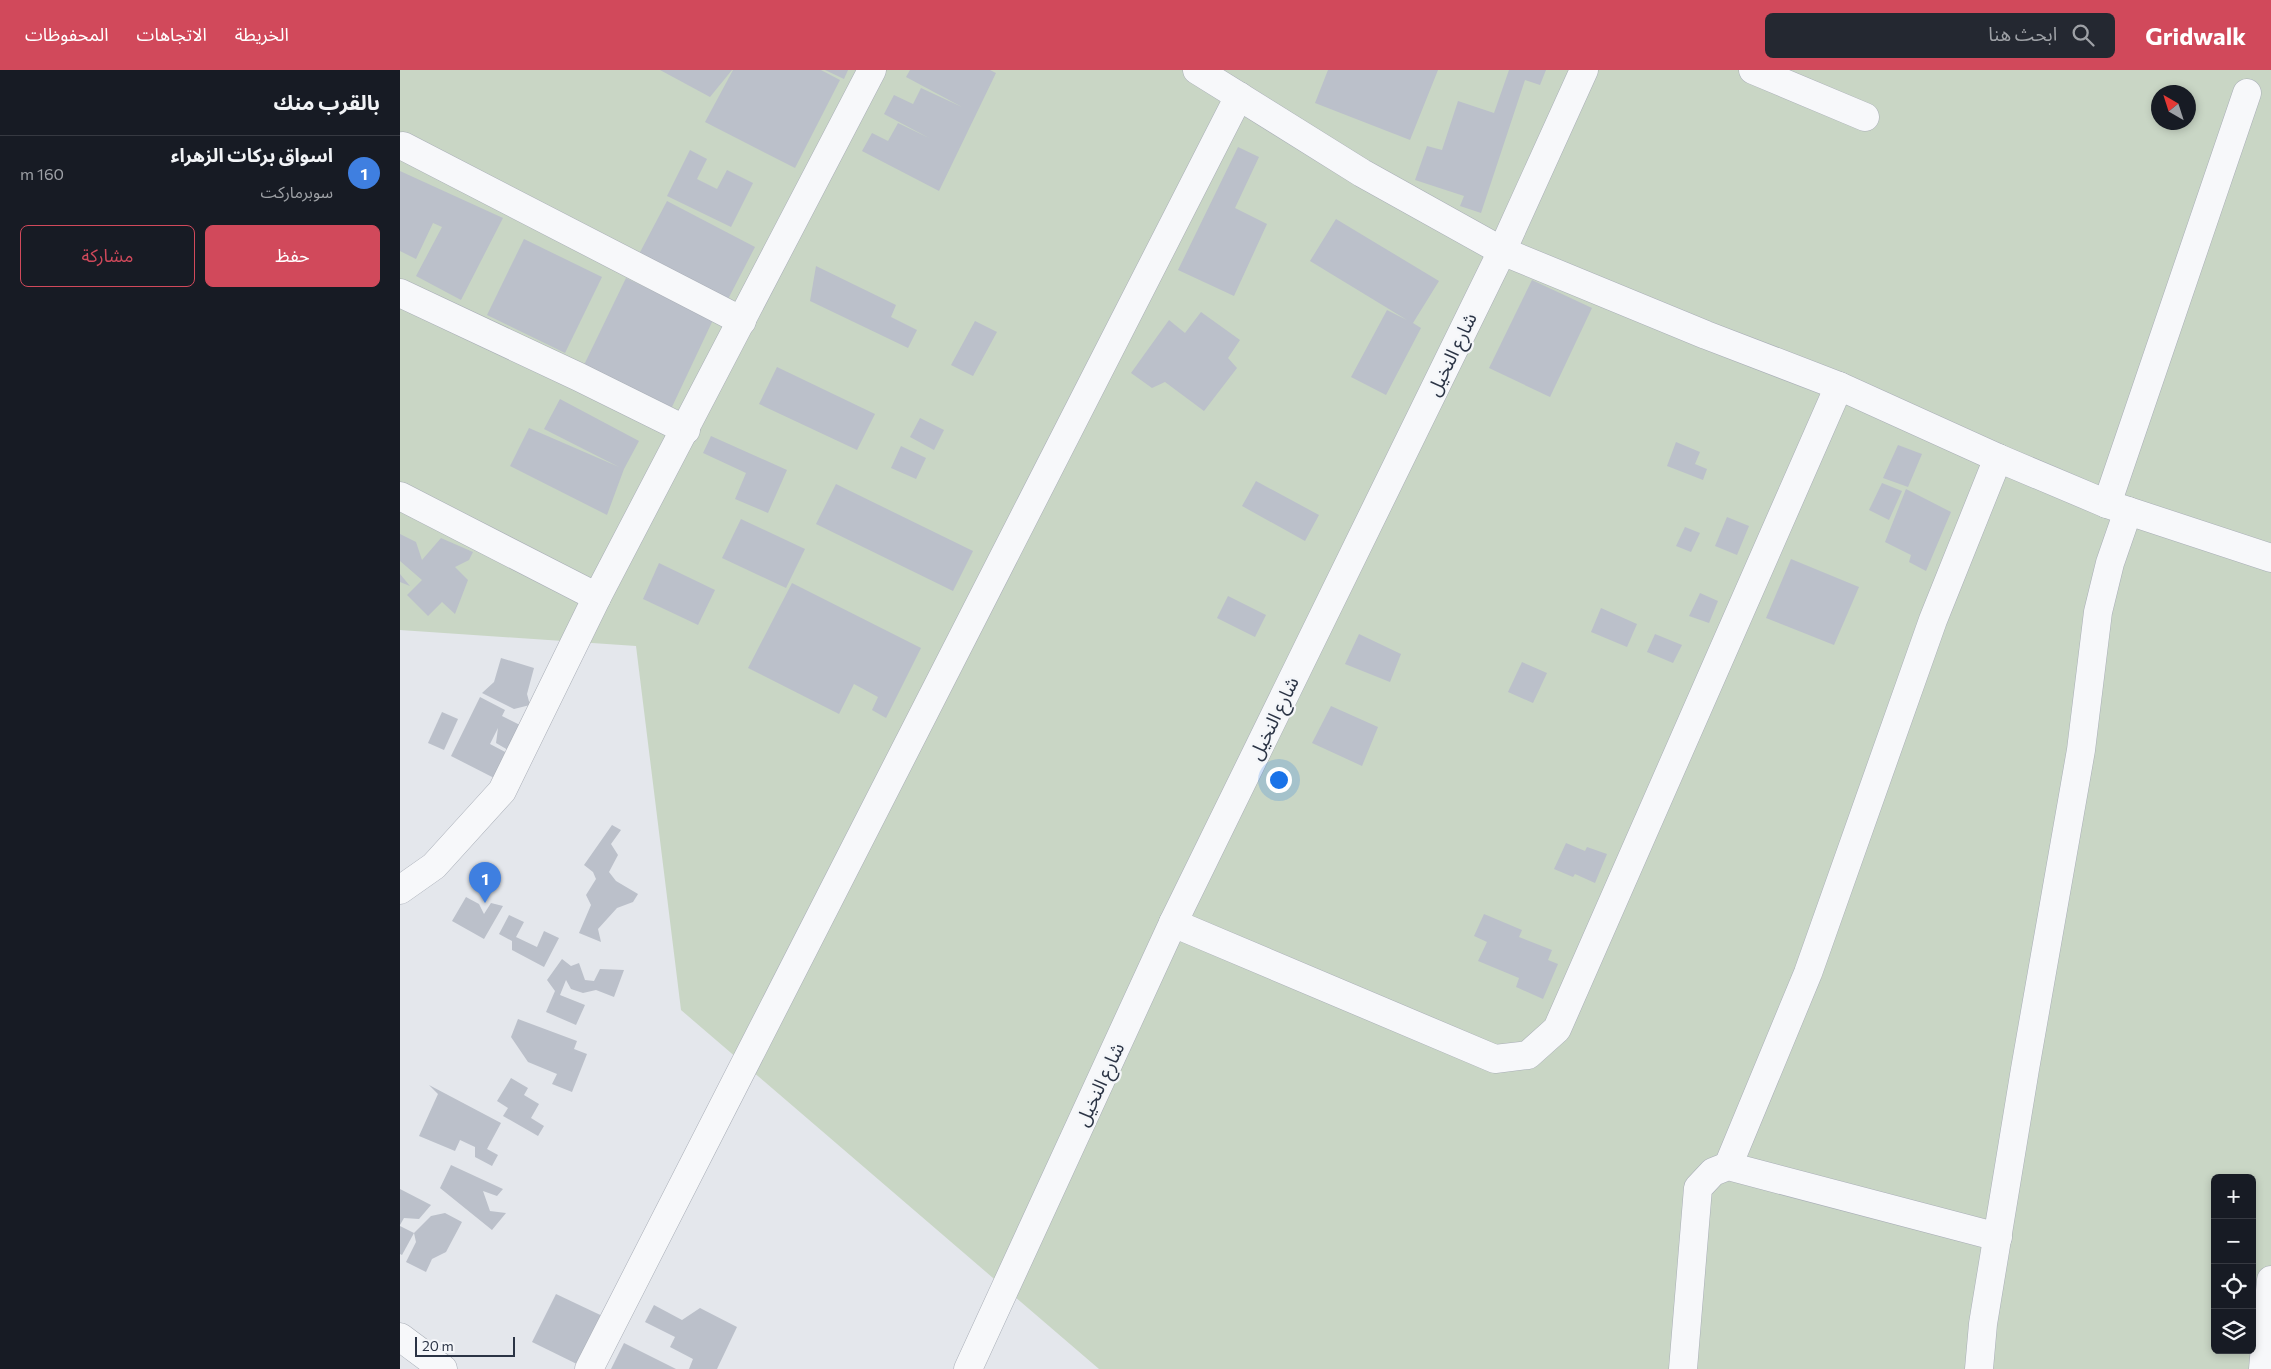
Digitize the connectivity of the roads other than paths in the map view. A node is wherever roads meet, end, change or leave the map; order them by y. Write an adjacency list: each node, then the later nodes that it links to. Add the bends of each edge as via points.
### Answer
1 (872, 70): 11 (street)
2 (1197, 70): 6 (street)
3 (1584, 70): 9 (street, شارع النخيل)
4 (1753, 70): 7 (street)
5 (2247, 93): 16 (street)
6 (1238, 96): 9 (street, via 1362,173); 26 (street)
7 (1866, 117)
8 (403, 146): 11 (street)
9 (1502, 250): 12 (street); 20 (street, شارع النخيل)
10 (400, 293): 13 (street)
11 (742, 321): 13 (street)
12 (1839, 386): 14 (street); 20 (street, via 1557,1028 1528,1055 1495,1059)
13 (686, 430): 18 (street)
14 (1998, 458): 16 (street); 21 (street, via 1933,620 1808,972)
15 (400, 496): 18 (street)
16 (2118, 507): 17 (street); 22 (street, via 2110,563 2098,612 2081,750)
17 (2271, 558)
18 (597, 598): 19 (street, via 502,791 434,866)
19 (400, 890)
20 (1173, 923): 27 (street, شارع النخيل)
21 (1728, 1166): 22 (street); 28 (street, via 1713,1172 1698,1188)
22 (1998, 1237): 29 (street)
23 (2271, 1280): 30 (street)
24 (400, 1337): 25 (street)
25 (443, 1369)
26 (589, 1369)
27 (968, 1369)
28 (1683, 1369)
29 (1979, 1369)
30 (2263, 1369)

